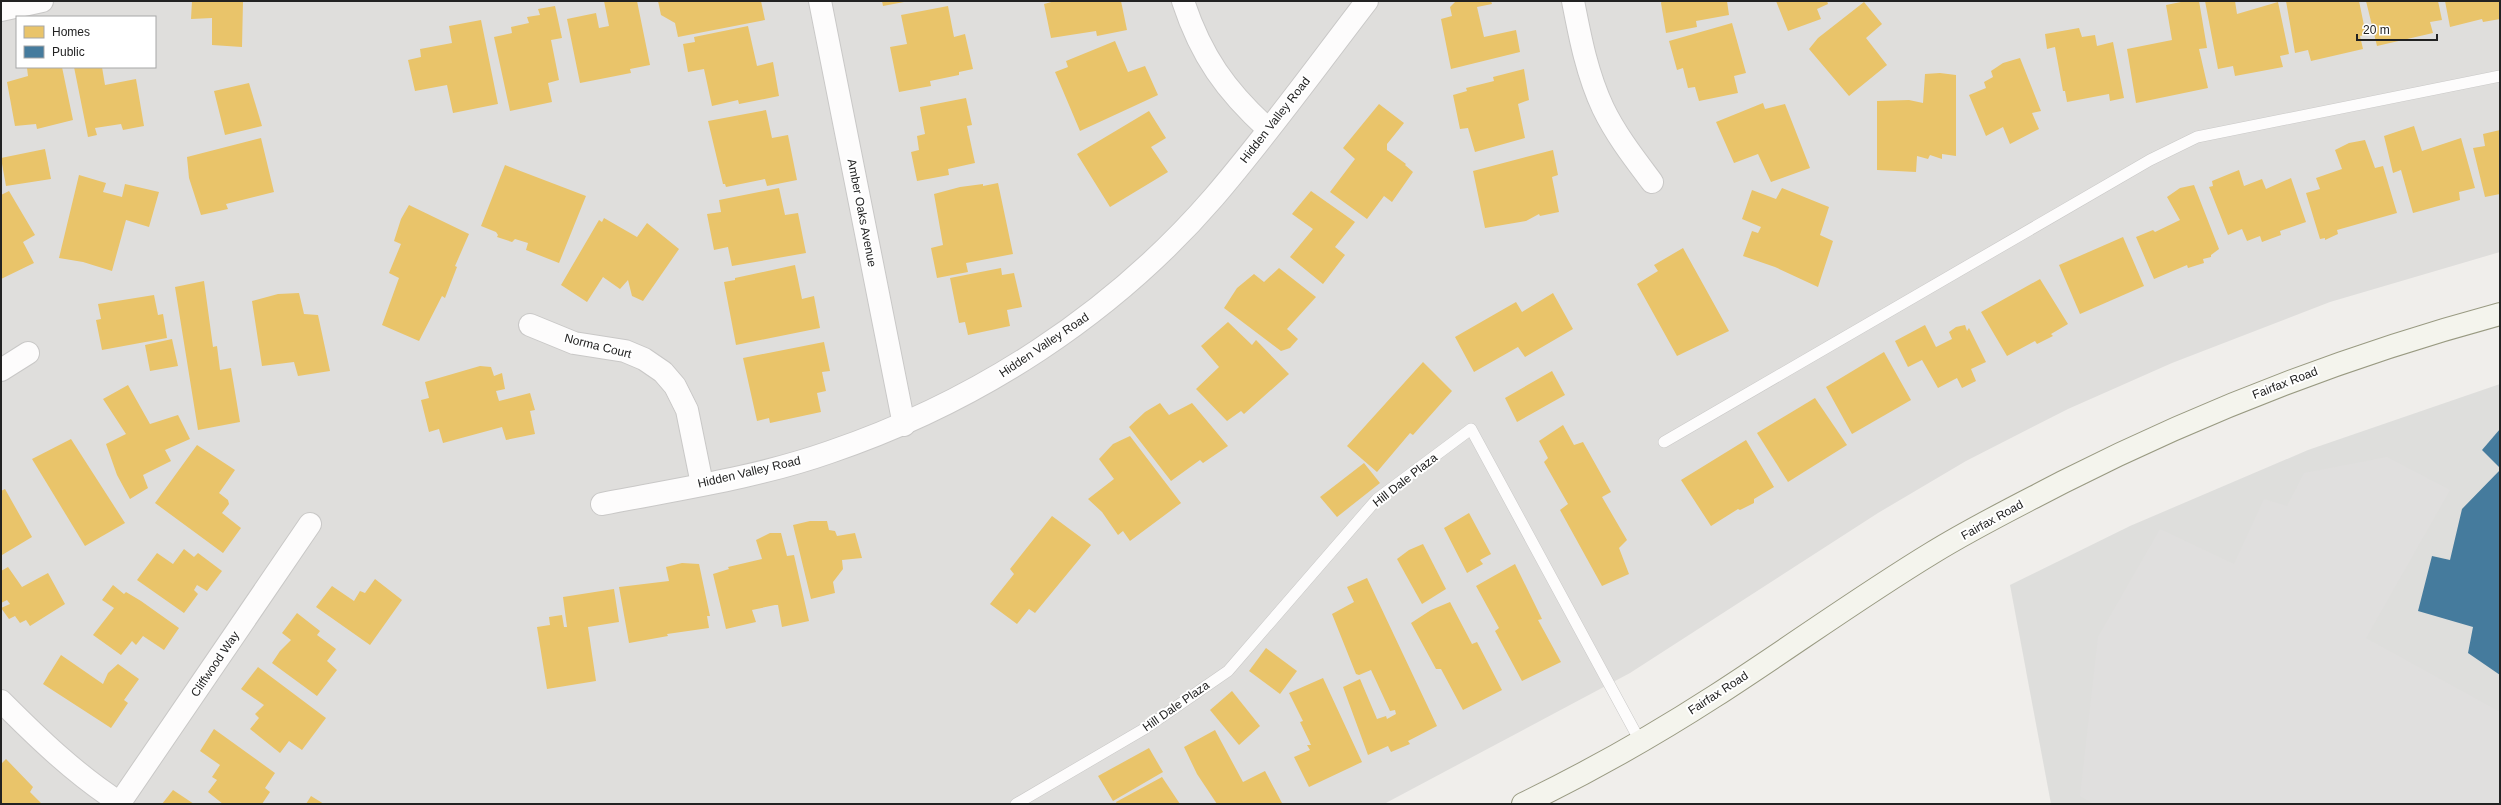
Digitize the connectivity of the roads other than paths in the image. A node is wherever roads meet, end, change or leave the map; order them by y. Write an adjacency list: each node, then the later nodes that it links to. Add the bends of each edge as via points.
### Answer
1 (42, 1): 6 (street)
2 (820, 1): 14 (street, Amber Oaks Avenue)
3 (1183, 1): 8 (street, via 1193,33 1214,70 1240,104)
4 (1367, 1): 8 (street, Hidden Valley Road)
5 (1573, 1): 9 (street, via 1588,68 1603,107 1623,144)
6 (1, 10)
7 (2500, 76): 15 (lane, via 2197,137 2150,160)
8 (1268, 129): 14 (street, Hidden Valley Road, via 1214,197 1163,251 1108,300 1042,349 978,388)
9 (1652, 182)
10 (2500, 314): 20 (main road, Fairfax Road, via 2344,360 2240,400 2132,448 2016,506 1933,552 1714,697)
11 (530, 325): 16 (street, Norma Court, via 574,343 625,351 644,359 663,372 675,386 687,410)
12 (28, 353): 13 (street)
13 (1, 370)
14 (904, 425): 16 (street, Hidden Valley Road, via 828,453 756,473)
15 (1664, 442)
16 (702, 484): 17 (street, Hidden Valley Road)
17 (602, 504)
18 (310, 524): 21 (street, Cliffwood Way)
19 (1, 701): 21 (street, via 46,746)
20 (1640, 741): 22 (lane, Hill Dale Plaza, via 1471,429 1377,499 1228,671 1144,729); 23 (main road, Fairfax Road)
21 (119, 803)
22 (1016, 804)
23 (1523, 804)

